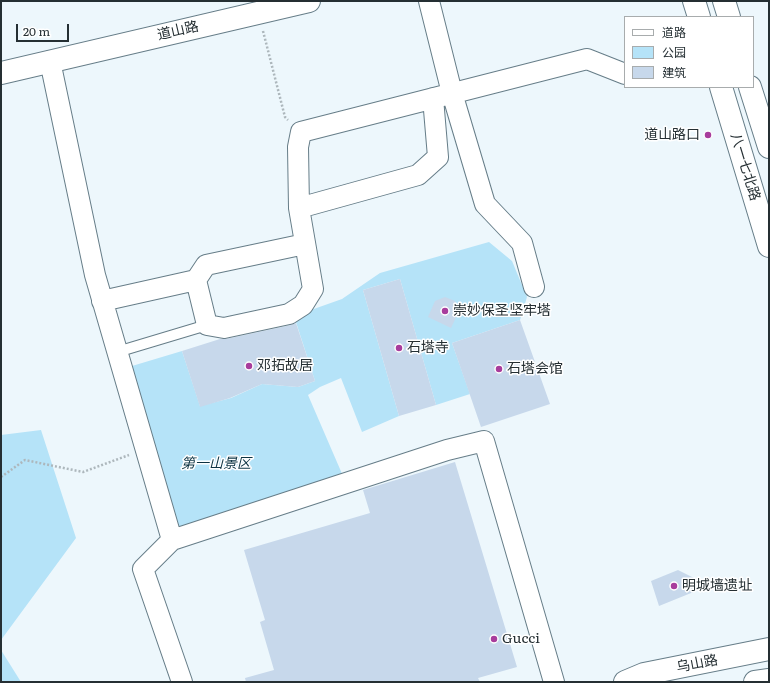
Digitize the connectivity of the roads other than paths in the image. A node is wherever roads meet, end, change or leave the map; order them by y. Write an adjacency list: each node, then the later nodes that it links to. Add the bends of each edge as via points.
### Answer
1 (309, 1): 7 (main road, 道山路)
2 (429, 1): 12 (street)
3 (694, 1): 5 (main road)
4 (724, 1): 6 (main road)
5 (699, 16)
6 (729, 16)
7 (50, 61): 8 (main road, 道山路); 20 (street)
8 (1, 73)
9 (624, 74): 12 (street, via 588,59)
10 (720, 88): 17 (main road, 八一七北路)
11 (750, 88): 14 (main road)
12 (452, 93): 13 (street); 19 (street, via 485,204 522,243)
13 (433, 98): 15 (street, via 438,157 418,175); 15 (street, via 301,132 298,147)
14 (769, 147)
15 (299, 208): 16 (street)
16 (305, 244): 18 (street, via 206,265); 21 (street, via 313,289 303,305 289,314 224,328)
17 (769, 246)
18 (196, 280): 20 (street); 21 (street)
19 (534, 287)
20 (102, 301): 22 (street)
21 (207, 326): 22 (lane)
22 (117, 352): 23 (street)
23 (172, 540): 26 (street, via 143,569); 27 (street, via 440,452 484,441)
24 (769, 649): 28 (main road, 乌山路, via 644,674)
25 (769, 680): 29 (main road)
26 (182, 682)
27 (554, 682)
28 (625, 682)
29 (755, 682)

